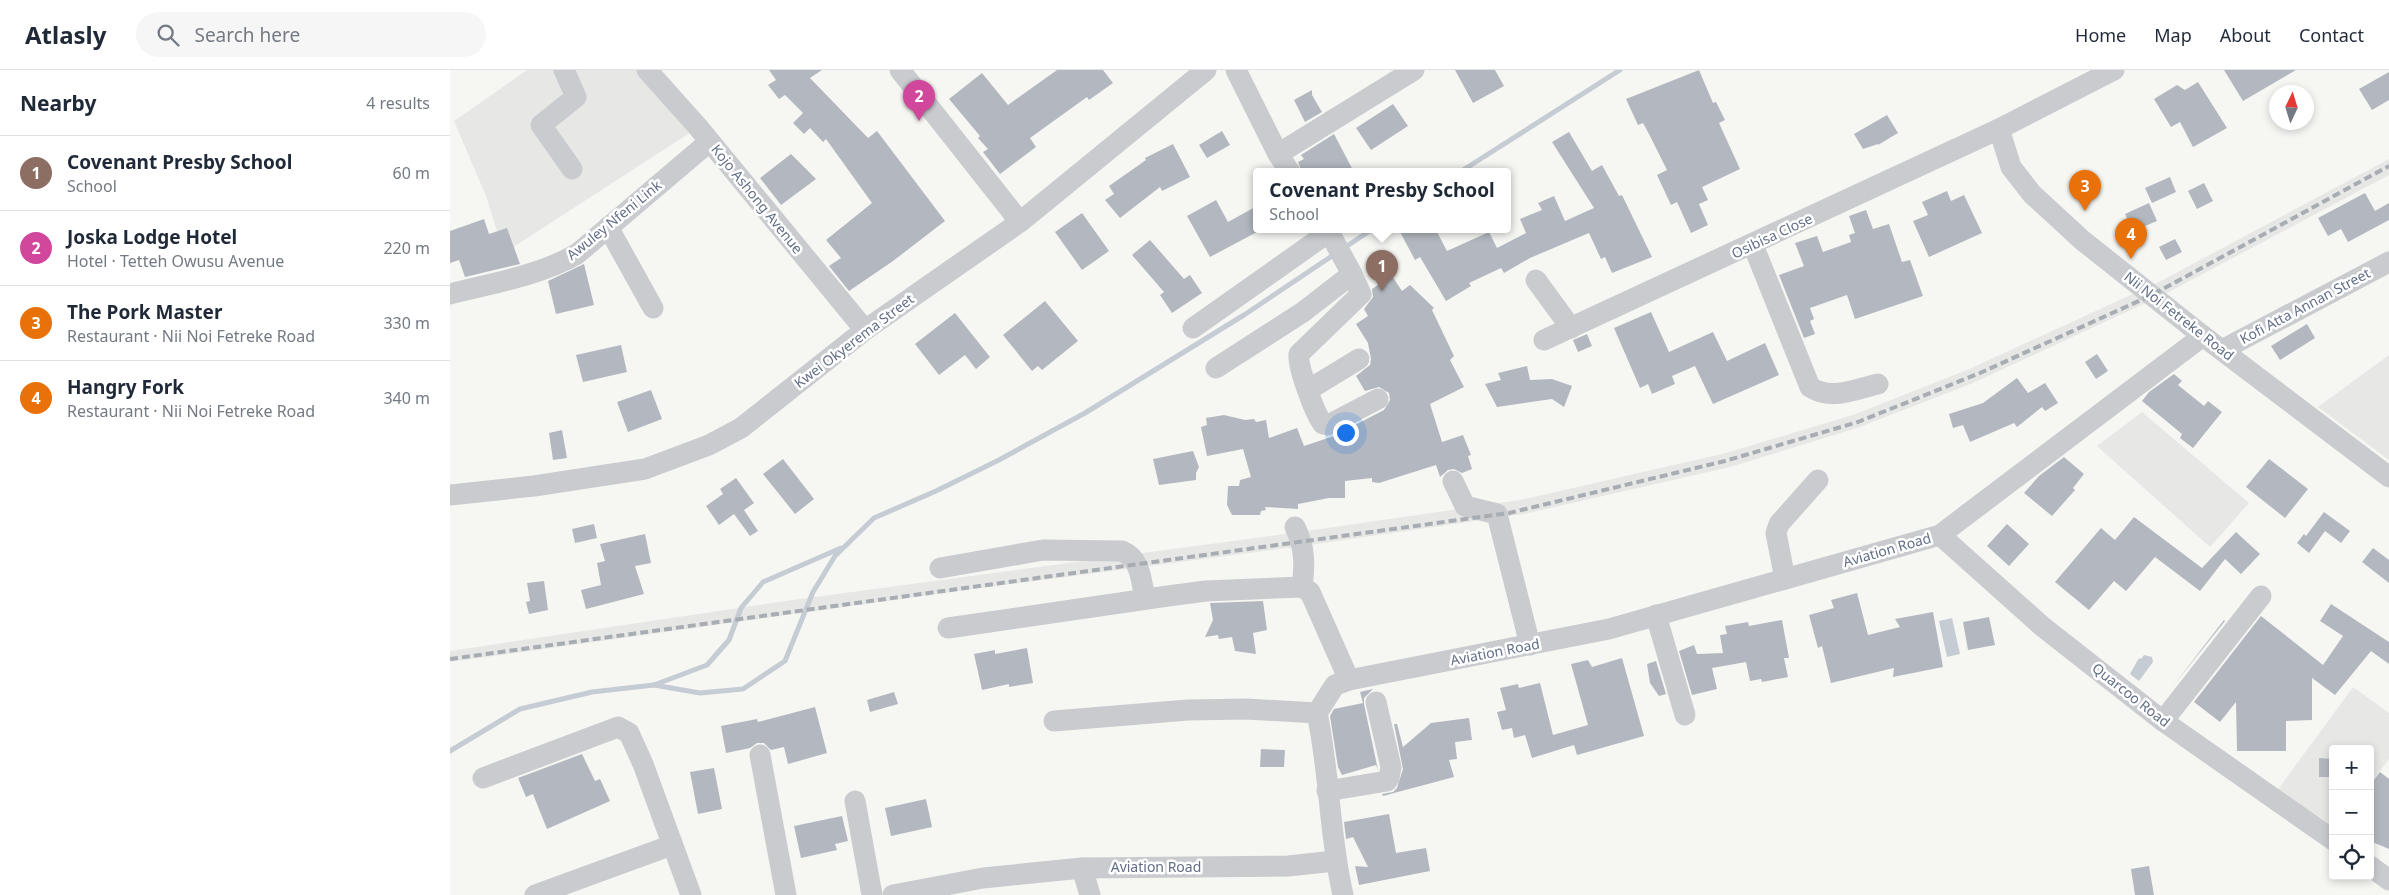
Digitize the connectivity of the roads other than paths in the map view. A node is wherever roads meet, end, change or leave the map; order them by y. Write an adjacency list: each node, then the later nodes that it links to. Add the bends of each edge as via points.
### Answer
1 (564, 70): 12 (street, via 576,97 541,126)
2 (647, 70): 9 (street, Kojo Ashong Avenue)
3 (1206, 70): 13 (street, Kwei Okyerema Street)
4 (1236, 70): 10 (street)
5 (1414, 70): 10 (street)
6 (2114, 70): 8 (street, Osibisa Close)
7 (906, 72): 13 (street)
8 (1999, 129): 15 (street, Osibisa Close); 24 (street, Nii Noi Fetreke Road, via 2011,167 2032,194 2082,240)
9 (709, 142): 14 (street, Awuley Nfeni Link); 23 (street, Kojo Ashong Avenue)
10 (1278, 154): 11 (street)
11 (1287, 168)
12 (572, 169)
13 (1020, 222): 23 (street, Kwei Okyerema Street)
14 (608, 227): 19 (street, Awuley Nfeni Link, via 577,254 557,265); 20 (street)
15 (1753, 245): 22 (street, Osibisa Close); 29 (street, via 1810,386 1830,395)
16 (1339, 249): 21 (street); 28 (street, via 1303,312); 30 (street, via 1361,294 1299,354)
17 (2389, 262): 26 (street, Kofi Atta Annan Street)
18 (1536, 280): 22 (street)
19 (450, 294)
20 (653, 308)
21 (1193, 328)
22 (1570, 328): 25 (street, Osibisa Close)
23 (865, 330): 35 (street, Kwei Okyerema Street, via 741,428 680,456 645,469 534,486)
24 (2203, 336): 26 (street, Nii Noi Fetreke Road); 37 (street, Aviation Road)
25 (1544, 340)
26 (2222, 350): 32 (street, Nii Noi Fetreke Road)
27 (1359, 359): 30 (street)
28 (1216, 368)
29 (1878, 384)
30 (1308, 390): 31 (street, via 1320,420 1328,425)
31 (1378, 399)
32 (2389, 477)
33 (1818, 480): 39 (street, via 1779,524 1776,533)
34 (1453, 482): 45 (street, via 1465,506 1497,514)
35 (450, 494)
36 (1295, 527): 40 (street, via 1305,564)
37 (1940, 535): 39 (street, Aviation Road); 51 (street, Quarcoo Road, via 2043,626)
38 (940, 568): 42 (street, via 1043,550 1122,551 1131,555 1138,565)
39 (1785, 579): 43 (street, Aviation Road)
40 (1302, 587): 42 (street); 46 (street, via 1310,592)
41 (2261, 596): 51 (street)
42 (1145, 599): 44 (street)
43 (1656, 615): 45 (street, Aviation Road, via 1609,629); 49 (street)
44 (948, 628)
45 (1530, 645): 46 (street, Aviation Road)
46 (1349, 680): 48 (street, Aviation Road, via 1335,685)
47 (1376, 702): 54 (street, via 1391,767 1389,778 1387,781)
48 (1317, 713): 50 (street, via 1188,710); 54 (street, via 1323,740)
49 (1685, 715)
50 (1054, 721)
51 (2163, 721): 56 (street, Quarcoo Road)
52 (760, 755): 64 (street)
53 (483, 778): 57 (street, via 618,727 629,733 633,741)
54 (1327, 791): 58 (street)
55 (855, 801): 65 (street)
56 (2329, 837)
57 (672, 845): 62 (street); 63 (street)
58 (1335, 861): 59 (street, Aviation Road, via 1288,866); 68 (street)
59 (1082, 868): 66 (street, Aviation Road, via 983,878); 67 (street)
60 (2374, 869): 61 (street)
61 (2389, 880)
62 (535, 895)
63 (691, 895)
64 (786, 895)
65 (872, 895)
66 (893, 895)
67 (1090, 895)
68 (1343, 895)

